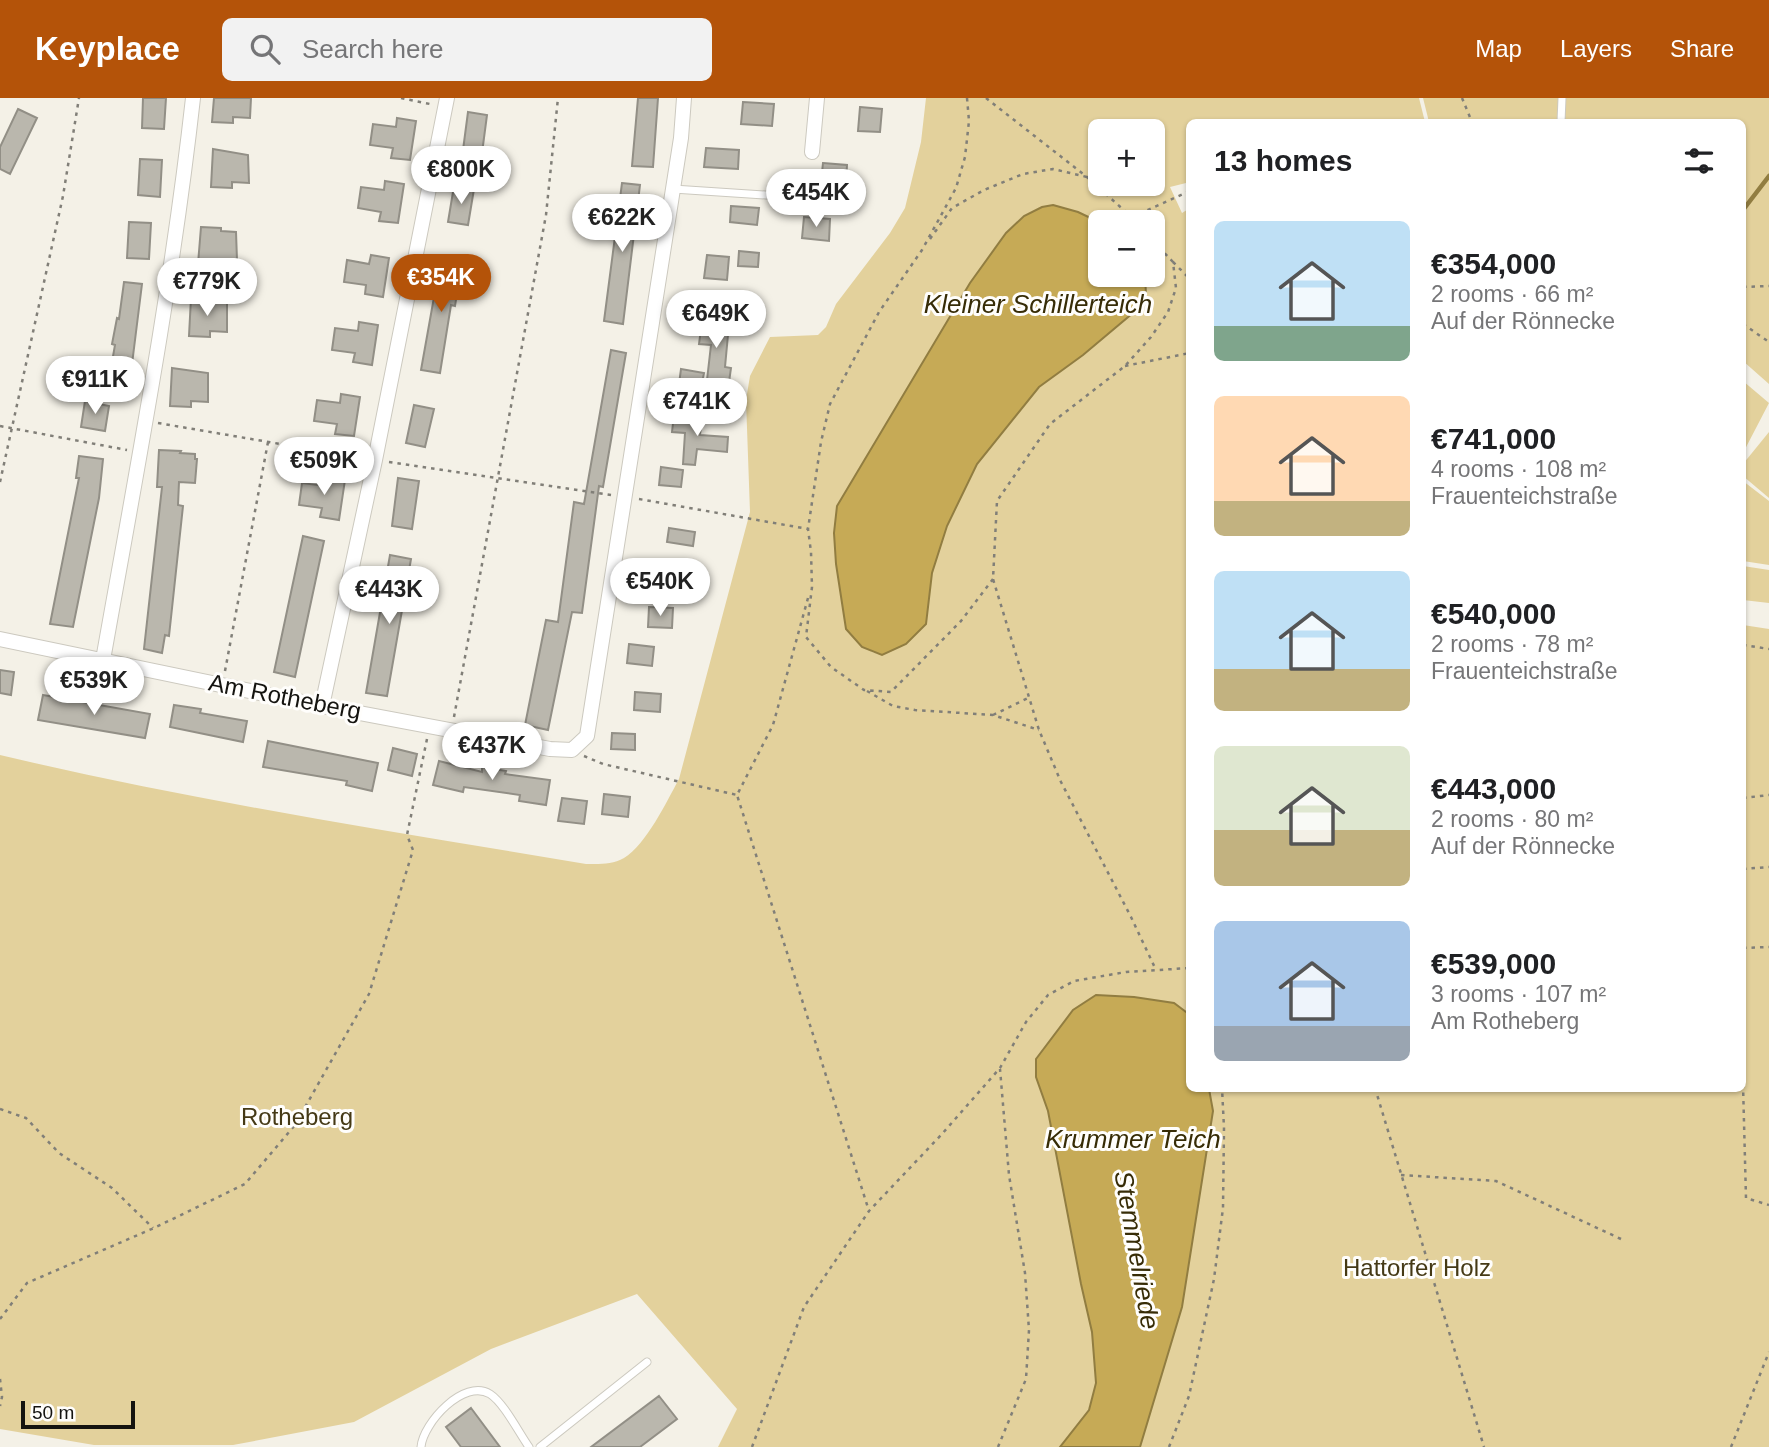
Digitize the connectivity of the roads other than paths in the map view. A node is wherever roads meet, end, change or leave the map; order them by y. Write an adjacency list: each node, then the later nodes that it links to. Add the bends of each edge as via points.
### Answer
1 (193, 98): 11 (street, via 146,421)
2 (684, 98): 8 (street)
3 (817, 98): 7 (street)
4 (1562, 98): 6 (lane)
5 (445, 102): 12 (street)
6 (1561, 119)
7 (812, 152)
8 (673, 189): 9 (lane); 12 (street, Am Rotheberg, via 587,736 572,750)
9 (795, 197)
10 (0, 639): 11 (street, Am Rotheberg)
11 (103, 660): 12 (street, Am Rotheberg)
12 (321, 706)
13 (647, 1362): 16 (lane)
14 (421, 1447): 15 (lane, via 429,1423 445,1406 478,1392 496,1399)
15 (529, 1447)
16 (540, 1447)

